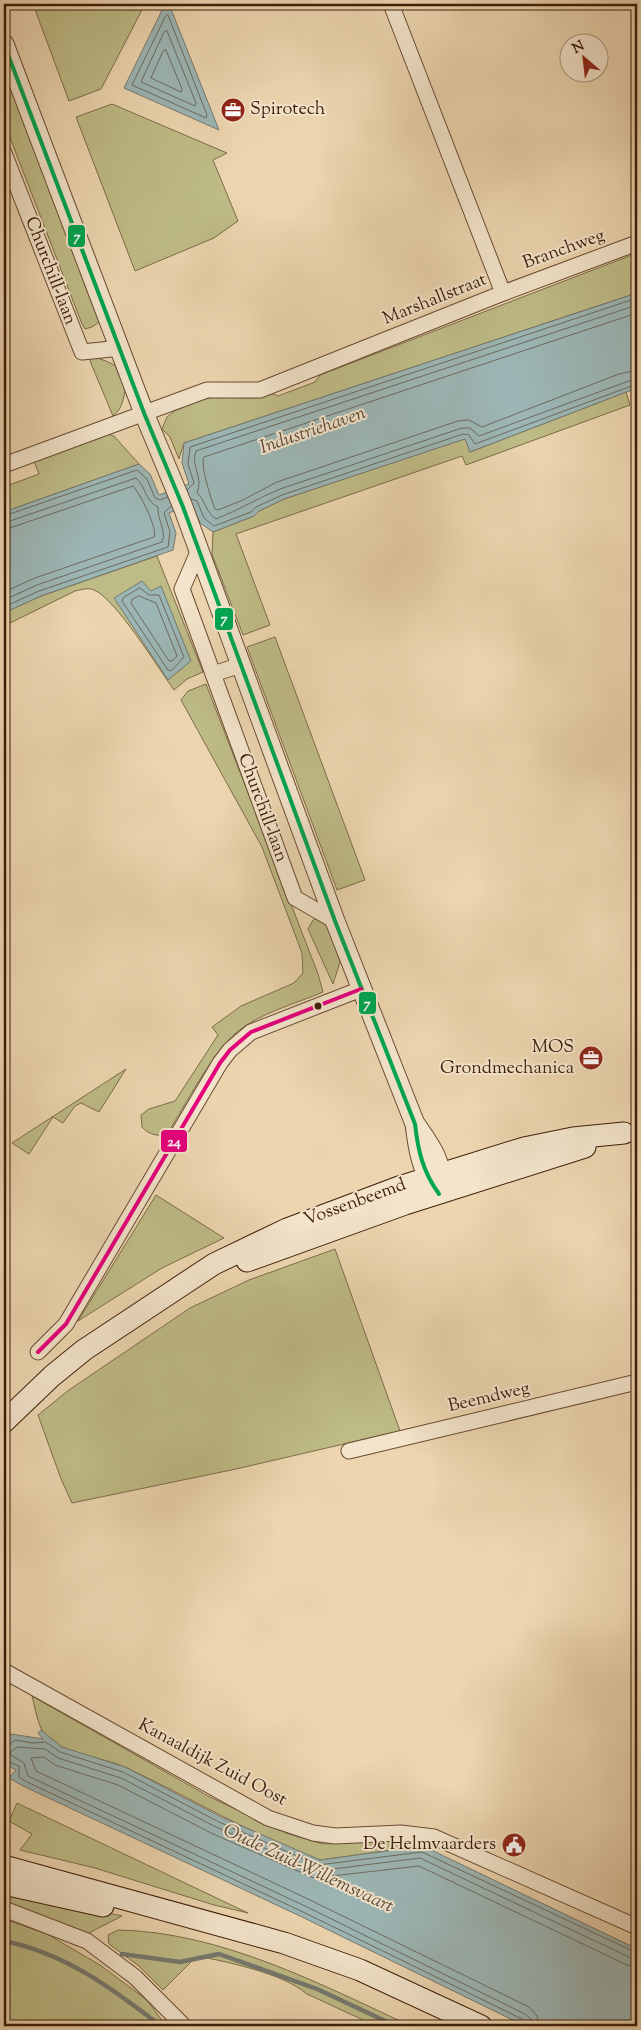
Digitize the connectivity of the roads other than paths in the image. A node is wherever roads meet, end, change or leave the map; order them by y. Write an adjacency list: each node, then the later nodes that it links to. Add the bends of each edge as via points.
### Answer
1 (391, 4): 5 (street, Marshallstraat)
2 (4, 44): 6 (street, Churchill-laan)
3 (4, 153): 6 (street, Churchill-laan, via 82,352)
4 (637, 243): 5 (street, Branchweg)
5 (503, 293): 7 (street, Marshallstraat, via 260,390 207,390)
6 (121, 348): 7 (street, Churchill-laan)
7 (144, 413): 8 (street, Marshallstraat); 9 (street, Churchill-laan, via 184,508)
8 (4, 465)
9 (198, 552): 10 (street, Churchill-laan); 11 (street, Churchill-laan, via 182,589)
10 (241, 665): 11 (street); 12 (street, Churchill-laan)
11 (213, 674): 12 (street, Churchill-laan, via 294,898)
12 (335, 921): 13 (street, Churchill-laan)
13 (361, 989): 15 (street, Churchill-laan, via 415,1124 432,1147); 16 (street, via 257,1030 230,1050 66,1324)
14 (630, 1131): 15 (main road, Vossenbeemd)
15 (436, 1182): 18 (main road, Vossenbeemd, via 287,1228 214,1264 84,1350)
16 (38, 1352)
17 (637, 1382): 19 (street, Beemdweg)
18 (4, 1422)
19 (349, 1451)
20 (4, 1671): 25 (street, Kanaaldijk Zuid Oost, via 268,1818 334,1836 401,1833 434,1837)
21 (4, 1866): 24 (main road)
22 (4, 1884): 24 (main road, via 144,1914)
23 (4, 1909): 26 (street, via 88,1941 135,1977)
24 (185, 1917): 27 (main road, via 284,1943 386,1982)
25 (637, 1927)
26 (184, 2026)
27 (481, 2026)

